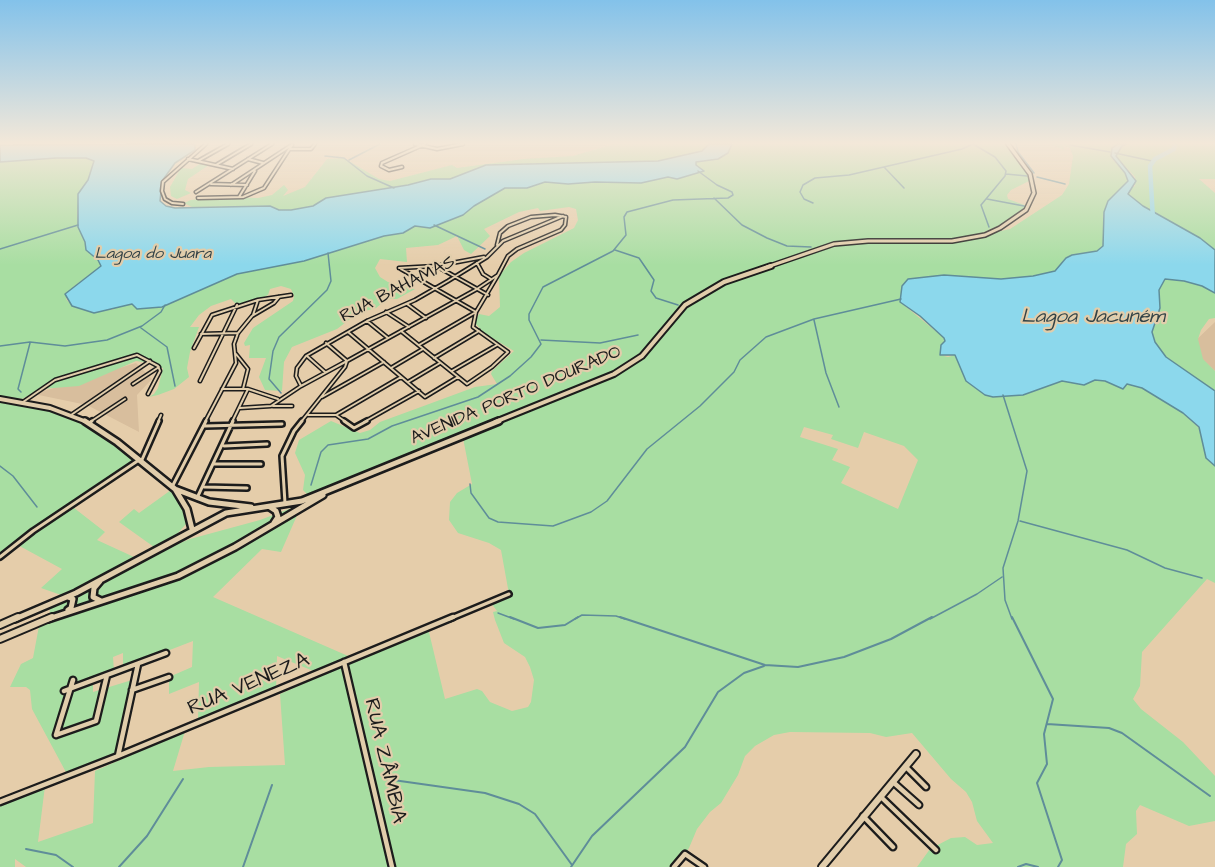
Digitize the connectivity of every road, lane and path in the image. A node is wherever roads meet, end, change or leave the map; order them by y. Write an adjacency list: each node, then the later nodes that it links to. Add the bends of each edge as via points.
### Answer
1 (163, 184): 11 (street, via 165,199)
2 (209, 184): 8 (street)
3 (219, 184): 6 (street)
4 (268, 184): 9 (street)
5 (1032, 184): 94 (main road, AVENIDA PORTO DOURADO, via 1034,193 1026,210 985,235 952,241 834,244 724,282 685,304 642,356 614,374)
6 (231, 185): 7 (street)
7 (247, 185): 9 (street)
8 (196, 192)
9 (239, 197): 10 (street)
10 (198, 198)
11 (183, 204)
12 (564, 215): 13 (street, RUA BAHAMAS); 13 (street, via 531,217 508,226 500,233); 18 (street, via 567,220 561,230 517,249 508,256)
13 (497, 245): 14 (street, RUA BAHAMAS)
14 (487, 256): 15 (street); 16 (street, RUA BAHAMAS)
15 (464, 261): 16 (street); 17 (street)
16 (475, 265): 19 (street, RUA BAHAMAS); 20 (street)
17 (436, 266): 19 (street); 21 (street, via 399,268)
18 (498, 275): 20 (street); 23 (street)
19 (455, 277): 21 (street, RUA BAHAMAS); 22 (street)
20 (491, 279): 22 (street)
21 (435, 289): 27 (street); 28 (street, RUA BAHAMAS)
22 (477, 289): 23 (street); 27 (street)
23 (488, 295): 31 (street)
24 (291, 296): 25 (street)
25 (279, 297): 26 (street); 32 (street)
26 (258, 300): 29 (street); 32 (street)
27 (457, 301): 31 (street); 33 (street)
28 (406, 304): 30 (street, RUA BAHAMAS); 33 (street)
29 (237, 305): 39 (street); 41 (street, via 212,315)
30 (386, 312): 34 (street, RUA BAHAMAS); 35 (street)
31 (476, 312): 37 (street, via 472,327); 44 (street)
32 (252, 316): 40 (street)
33 (426, 318): 35 (street)
34 (367, 321): 38 (street, RUA BAHAMAS); 42 (street)
35 (409, 327): 36 (street)
36 (401, 331): 42 (street); 44 (street)
37 (479, 331): 45 (street); 51 (street)
38 (347, 332): 43 (street, RUA BAHAMAS); 47 (street)
39 (224, 333): 40 (street); 41 (street); 62 (street)
40 (238, 333): 49 (street)
41 (201, 334): 46 (street)
42 (388, 338): 47 (street)
43 (326, 343): 50 (street, RUA BAHAMAS); 53 (street)
44 (419, 345): 48 (street)
45 (498, 345): 58 (street); 61 (street, via 508,352 492,368 467,384)
46 (194, 348)
47 (368, 349): 53 (street); 54 (street)
48 (423, 349): 51 (street); 57 (street)
49 (236, 354): 66 (street, via 236,363); 67 (street, via 248,369)
50 (306, 356): 59 (street); 65 (street, via 297,368)
51 (434, 358): 55 (street)
52 (150, 361): 56 (street); 74 (street, via 137,355 55,380); 78 (street)
53 (347, 361): 59 (street); 70 (street)
54 (384, 362): 57 (street); 70 (street)
55 (440, 363): 58 (street); 63 (street)
56 (159, 368): 64 (street); 69 (street)
57 (390, 368): 60 (street)
58 (452, 371): 61 (street)
59 (326, 372): 65 (street)
60 (401, 377): 63 (street); 81 (street)
61 (458, 377): 68 (street, via 425,397)
62 (200, 381)
63 (408, 382): 68 (street)
64 (133, 384)
65 (301, 386): 73 (street)
66 (222, 389): 67 (street); 84 (street)
67 (246, 389): 73 (street); 77 (street)
68 (419, 392): 81 (street, via 354,428)
69 (148, 394)
70 (321, 398): 80 (street)
71 (0, 399): 74 (main road)
72 (125, 399): 82 (street)
73 (278, 399): 75 (street)
74 (23, 402): 78 (main road)
75 (271, 406): 76 (street); 77 (street)
76 (292, 406)
77 (240, 408): 85 (street)
78 (71, 415): 82 (main road)
79 (161, 415): 88 (street)
80 (308, 415): 81 (street); 96 (street, via 294,431 282,456)
81 (336, 415)
82 (89, 423): 88 (main road)
83 (282, 424): 85 (street)
84 (205, 426): 85 (street); 92 (street)
85 (232, 426): 87 (street)
86 (267, 444): 87 (street)
87 (224, 446): 89 (street)
88 (140, 461): 92 (main road); 102 (street)
89 (214, 464): 90 (street); 91 (street)
90 (261, 464)
91 (204, 487): 93 (street); 95 (street)
92 (174, 488): 95 (main road); 101 (main road, via 187,508)
93 (247, 488)
94 (333, 489): 96 (main road, AVENIDA PORTO DOURADO); 99 (main road, AVENIDA PORTO DOURADO)
95 (197, 498): 97 (main road)
96 (284, 505): 98 (main road, AVENIDA PORTO DOURADO); 99 (main road)
97 (258, 507): 98 (main road, AVENIDA PORTO DOURADO); 101 (main road, AVENIDA PORTO DOURADO)
98 (270, 507): 100 (main road, via 278,517)
99 (288, 517): 100 (main road, AVENIDA PORTO DOURADO)
100 (272, 525): 106 (main road, AVENIDA PORTO DOURADO, via 178,576)
101 (190, 526): 103 (main road, AVENIDA PORTO DOURADO, via 157,549)
102 (0, 557)
103 (103, 577): 105 (main road, AVENIDA PORTO DOURADO); 106 (main road, via 94,588 93,597)
104 (509, 594): 111 (street, RUA VENEZA)
105 (68, 597): 107 (main road, via 73,604); 108 (main road, AVENIDA PORTO DOURADO)
106 (102, 602): 107 (main road, AVENIDA PORTO DOURADO)
107 (60, 614): 109 (main road, AVENIDA PORTO DOURADO)
108 (0, 625)
109 (0, 639)
110 (166, 653): 112 (street)
111 (344, 662): 120 (street, RUA VENEZA); 130 (street, RUA ZÂMBIA)
112 (138, 663): 113 (street); 117 (street)
113 (107, 675): 116 (street); 116 (street, via 96,721 56,735)
114 (169, 677): 117 (street)
115 (73, 680): 116 (street)
116 (71, 688): 118 (street)
117 (132, 690): 120 (street)
118 (64, 691)
119 (916, 754): 121 (main road)
120 (118, 756): 125 (street, RUA VENEZA)
121 (906, 766): 122 (main road); 123 (street)
122 (892, 782): 124 (main road); 126 (street)
123 (926, 787)
124 (879, 796): 127 (main road); 129 (street)
125 (0, 802)
126 (919, 805)
127 (863, 816): 128 (street); 133 (main road)
128 (893, 847)
129 (936, 850)
130 (392, 867)
131 (674, 867): 132 (street, via 685,854)
132 (704, 867)
133 (822, 867)

